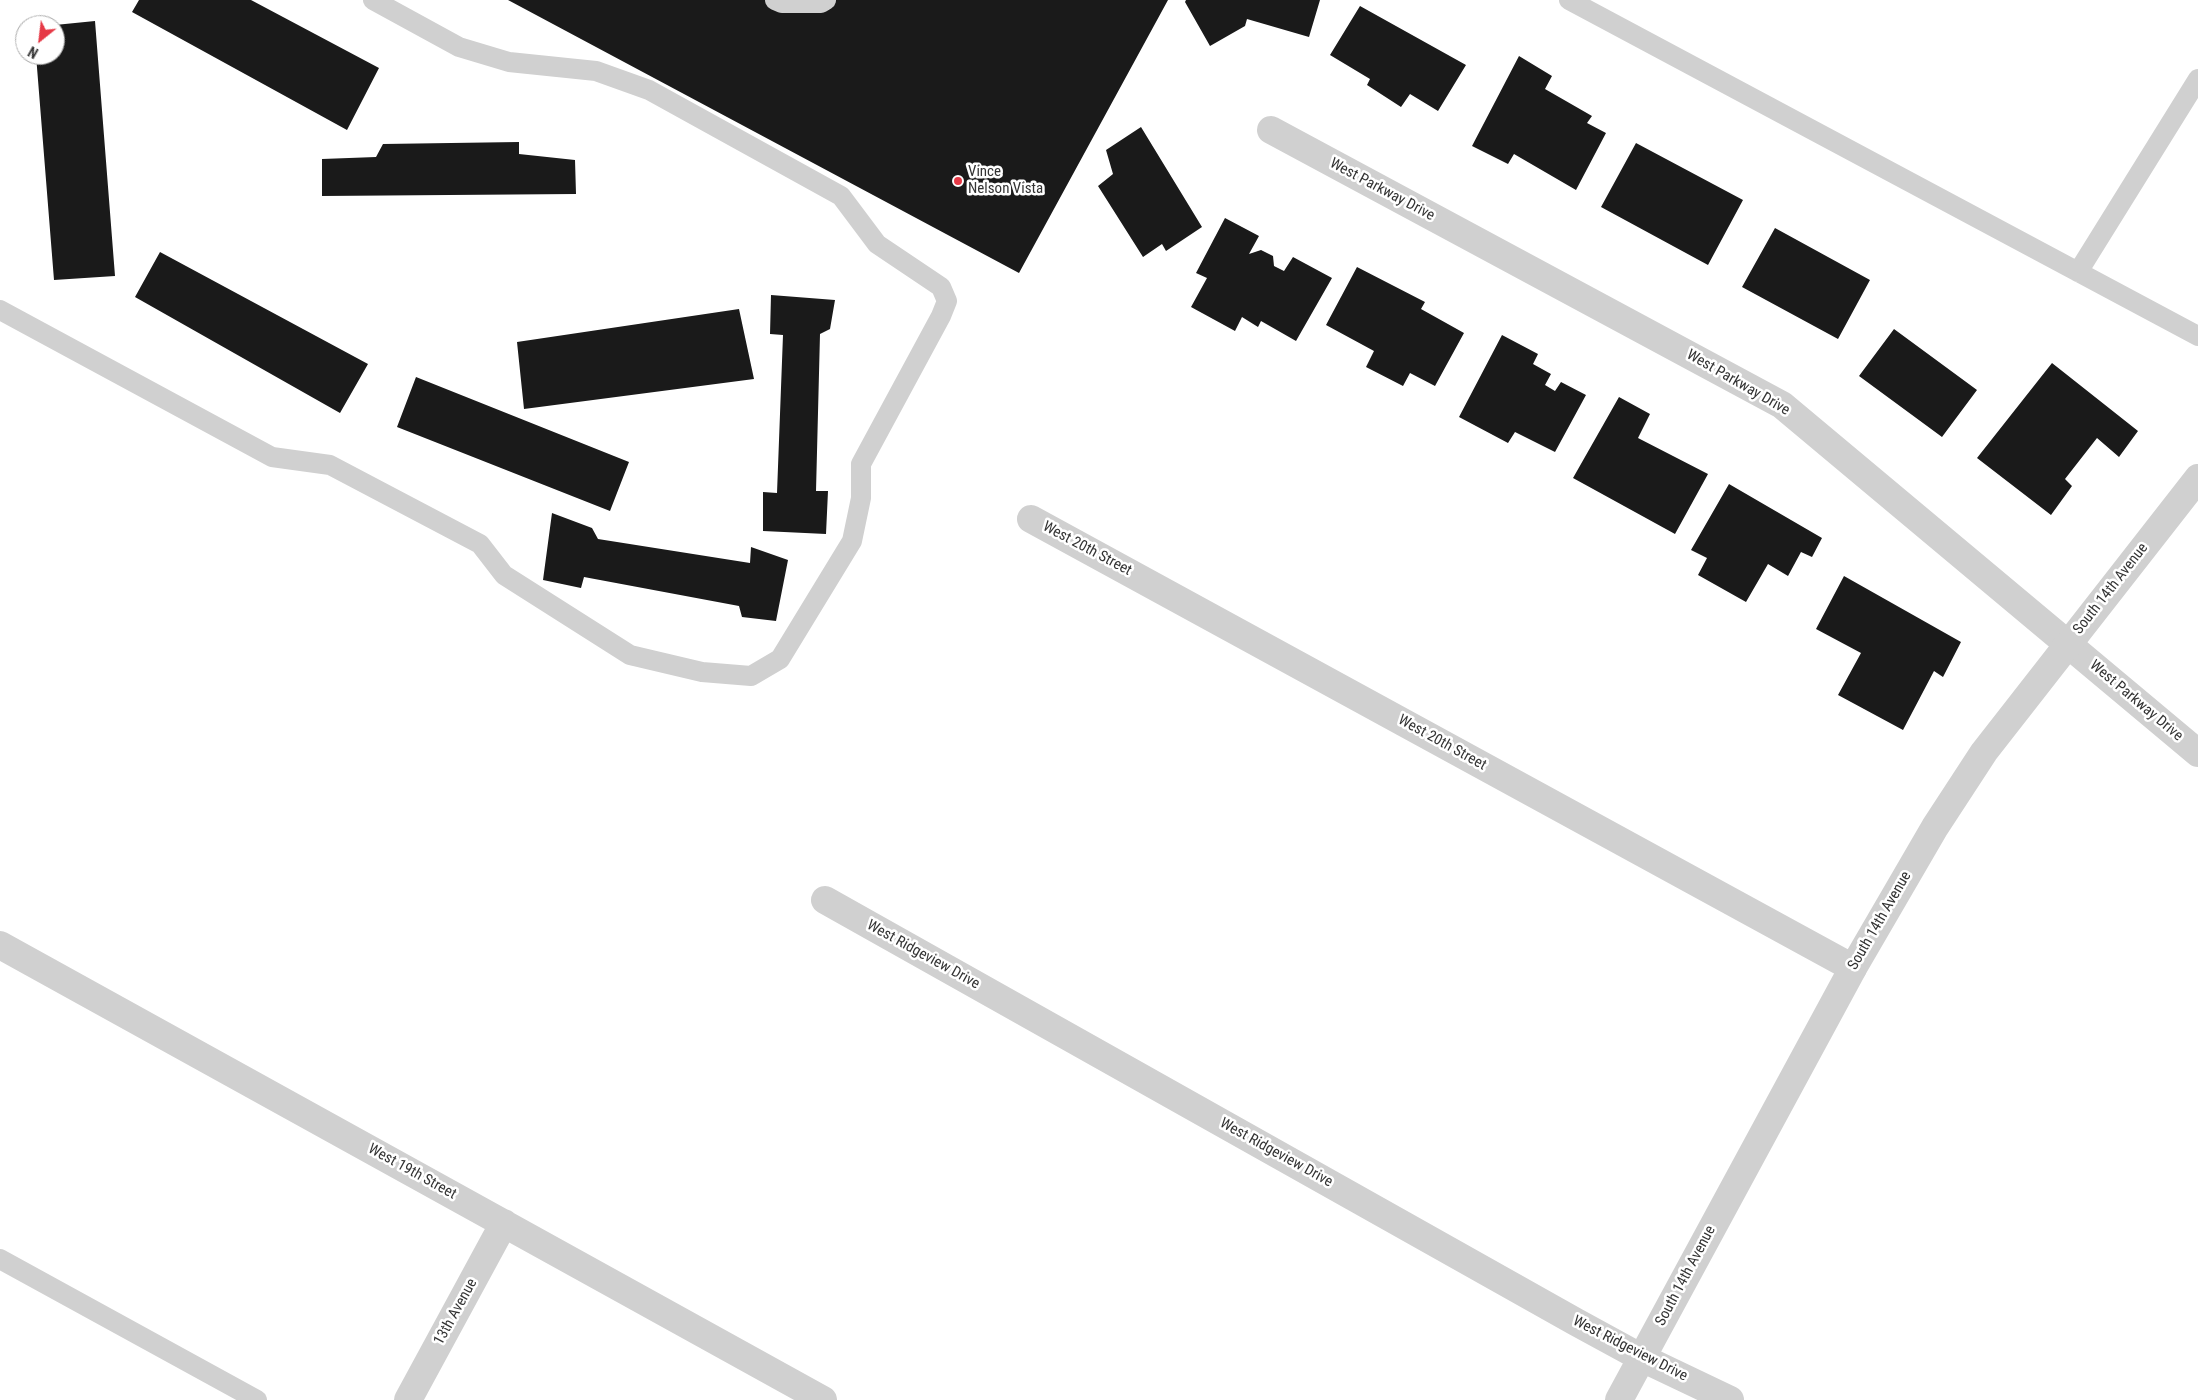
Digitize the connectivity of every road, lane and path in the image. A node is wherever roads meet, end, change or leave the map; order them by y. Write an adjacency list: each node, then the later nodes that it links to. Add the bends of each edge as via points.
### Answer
1 (373, 0): 8 (lane, via 459,48 509,62 596,71 650,90 841,196 877,244 940,287 947,301 941,316 861,464 861,498 852,541 780,659 751,676 702,672 630,655 504,576 480,544 330,465 272,457)
2 (775, 0): 3 (lane, via 782,3 821,3)
3 (826, 0)
4 (1569, 0): 7 (lane)
5 (2198, 79): 7 (lane)
6 (1271, 130): 12 (street, West Parkway Drive, via 1782,405)
7 (2078, 272): 9 (lane)
8 (0, 310)
9 (2198, 336)
10 (2198, 478): 12 (street, South 14th Avenue)
11 (1031, 519): 16 (street, West 20th Street)
12 (2069, 644): 13 (street, West Parkway Drive); 16 (street, South 14th Avenue, via 1984,752 1935,826)
13 (2198, 753)
14 (824, 900): 19 (street, West Ridgeview Drive)
15 (0, 945): 17 (street, West 19th Street)
16 (1853, 968): 19 (street, South 14th Avenue)
17 (504, 1224): 21 (street, 13th Avenue); 22 (street, West 19th Street)
18 (0, 1259): 20 (lane)
19 (1642, 1358): 23 (street, South 14th Avenue); 24 (street, West Ridgeview Drive)
20 (257, 1400)
21 (408, 1400)
22 (823, 1400)
23 (1619, 1400)
24 (1730, 1400)

